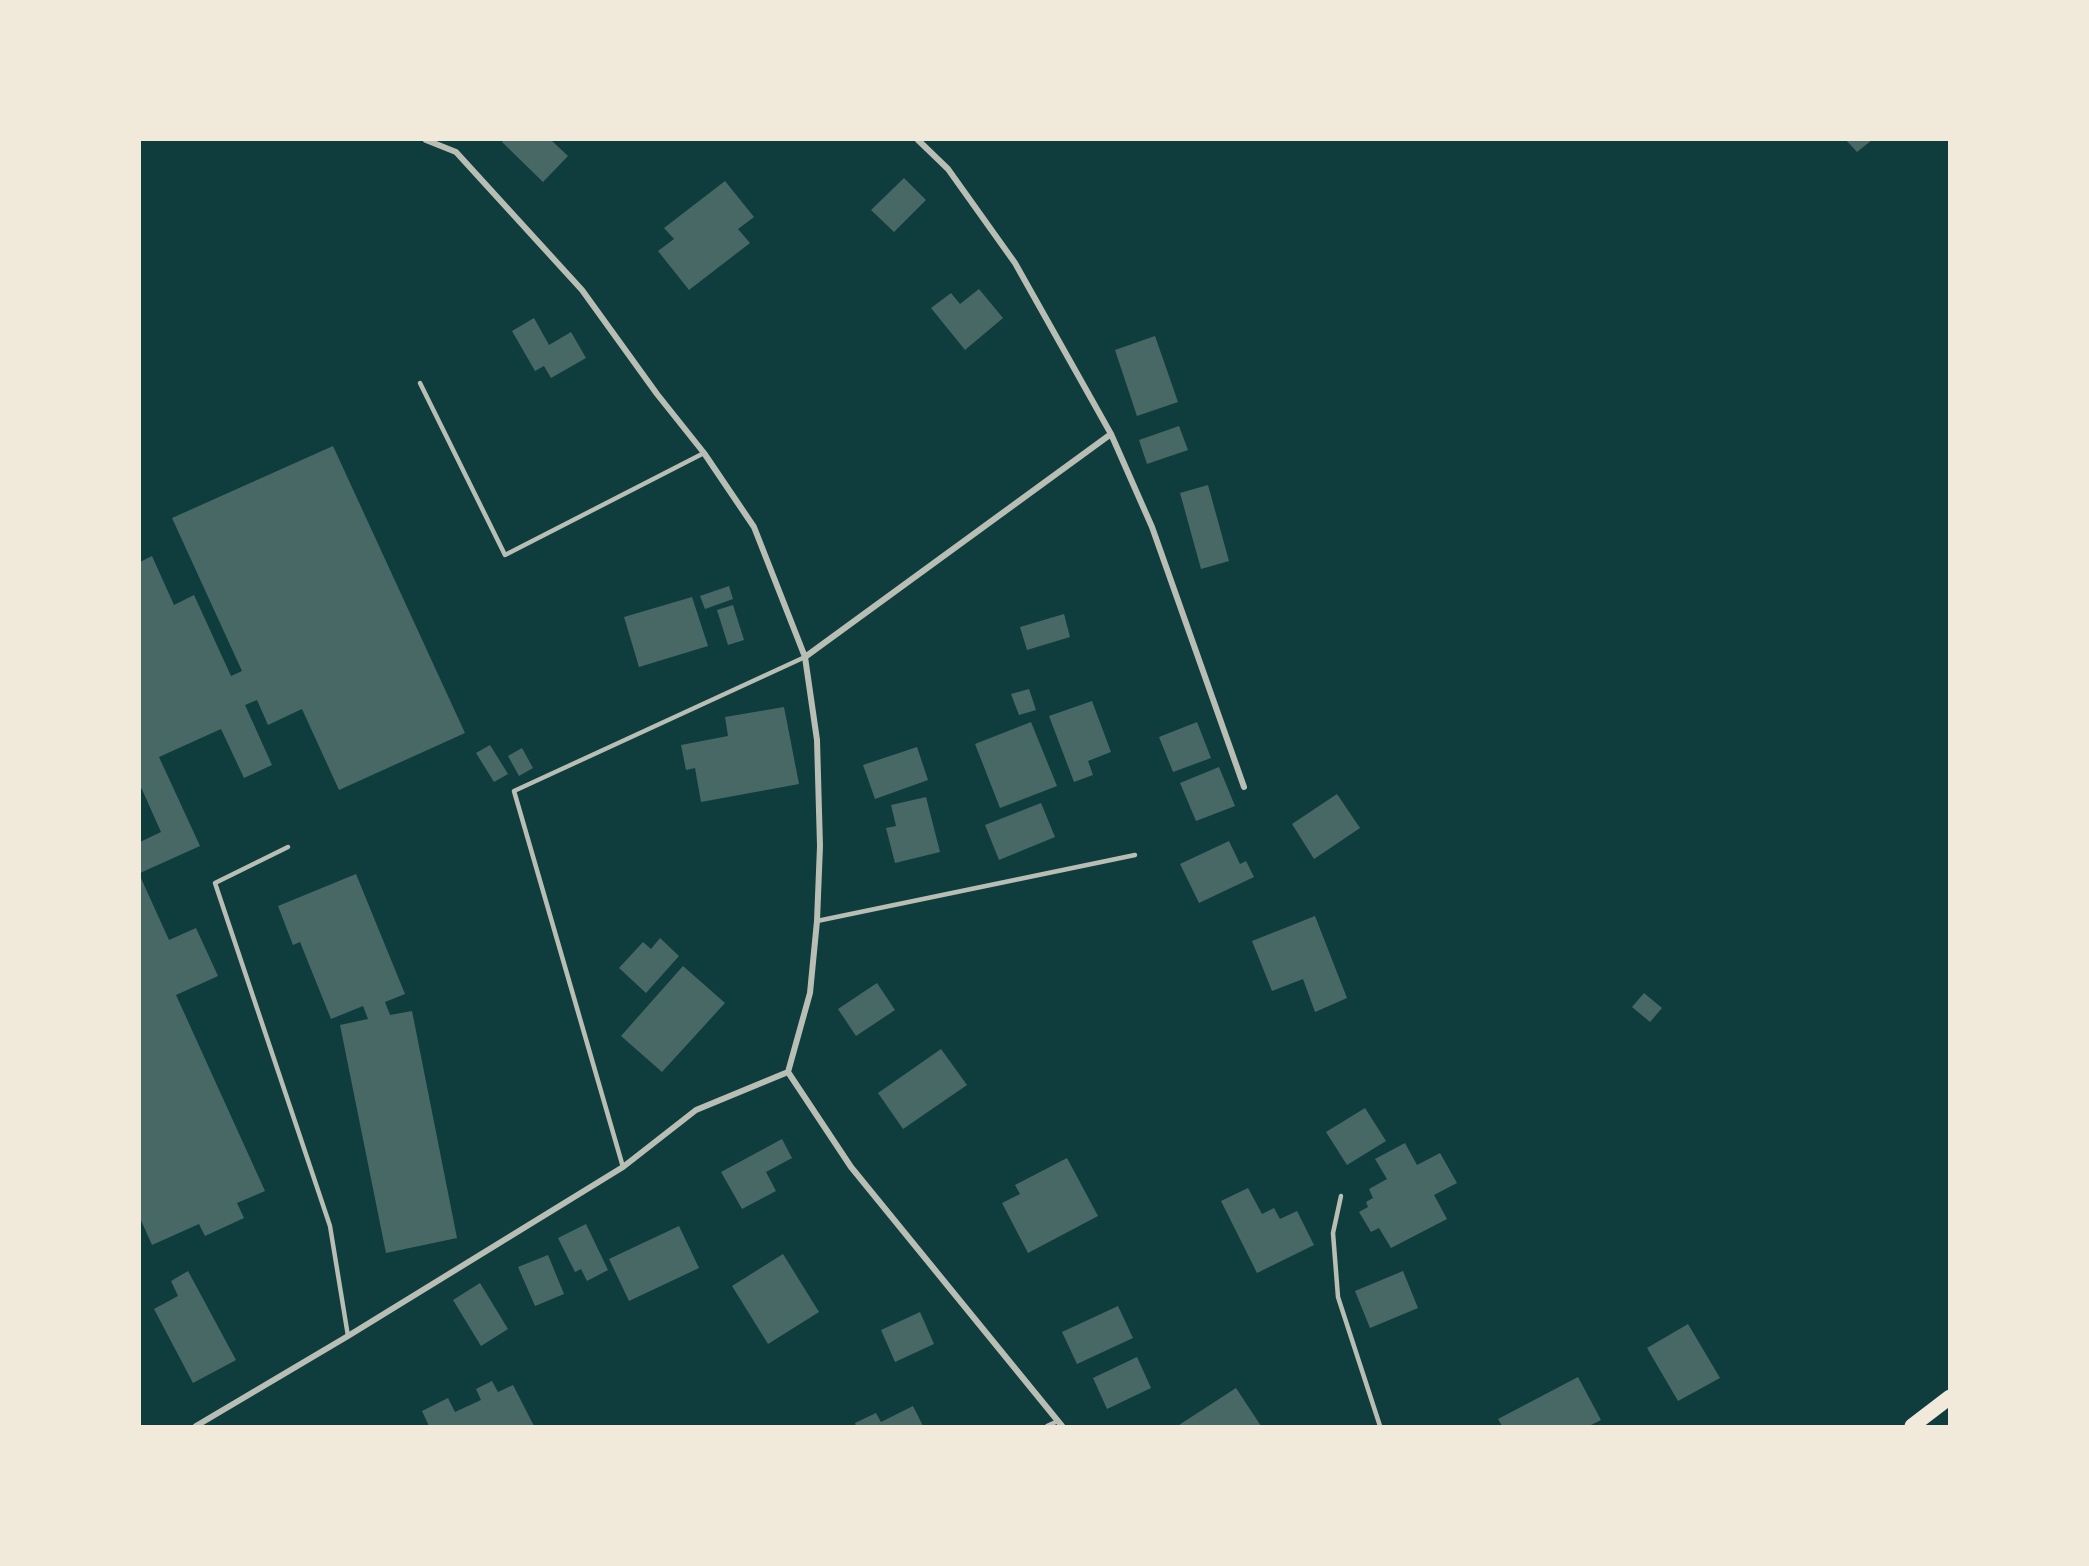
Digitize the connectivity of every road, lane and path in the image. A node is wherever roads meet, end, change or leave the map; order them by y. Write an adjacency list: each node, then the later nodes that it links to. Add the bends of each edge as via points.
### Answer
1 (426, 140): 5 (street, via 456,152 582,290)
2 (918, 140): 4 (street, via 948,169 1015,263)
3 (420, 383): 5 (lane, via 505,555)
4 (1111, 434): 6 (street); 7 (street, via 1152,527)
5 (704, 453): 6 (street, via 754,528)
6 (805, 657): 10 (street, via 817,740); 12 (lane, via 514,791)
7 (1244, 788)
8 (288, 846): 14 (lane, via 215,883 330,1226)
9 (1135, 855): 10 (lane)
10 (817, 921): 11 (street, via 810,993)
11 (788, 1072): 12 (street, via 696,1110); 16 (street, via 851,1167)
12 (623, 1167): 14 (street)
13 (1341, 1196): 19 (lane, via 1333,1233 1338,1297)
14 (348, 1336): 17 (street)
15 (1950, 1397): 20 (main road)
16 (1060, 1424): 18 (lane)
17 (196, 1426)
18 (1047, 1426)
19 (1380, 1426)
20 (1912, 1426)

